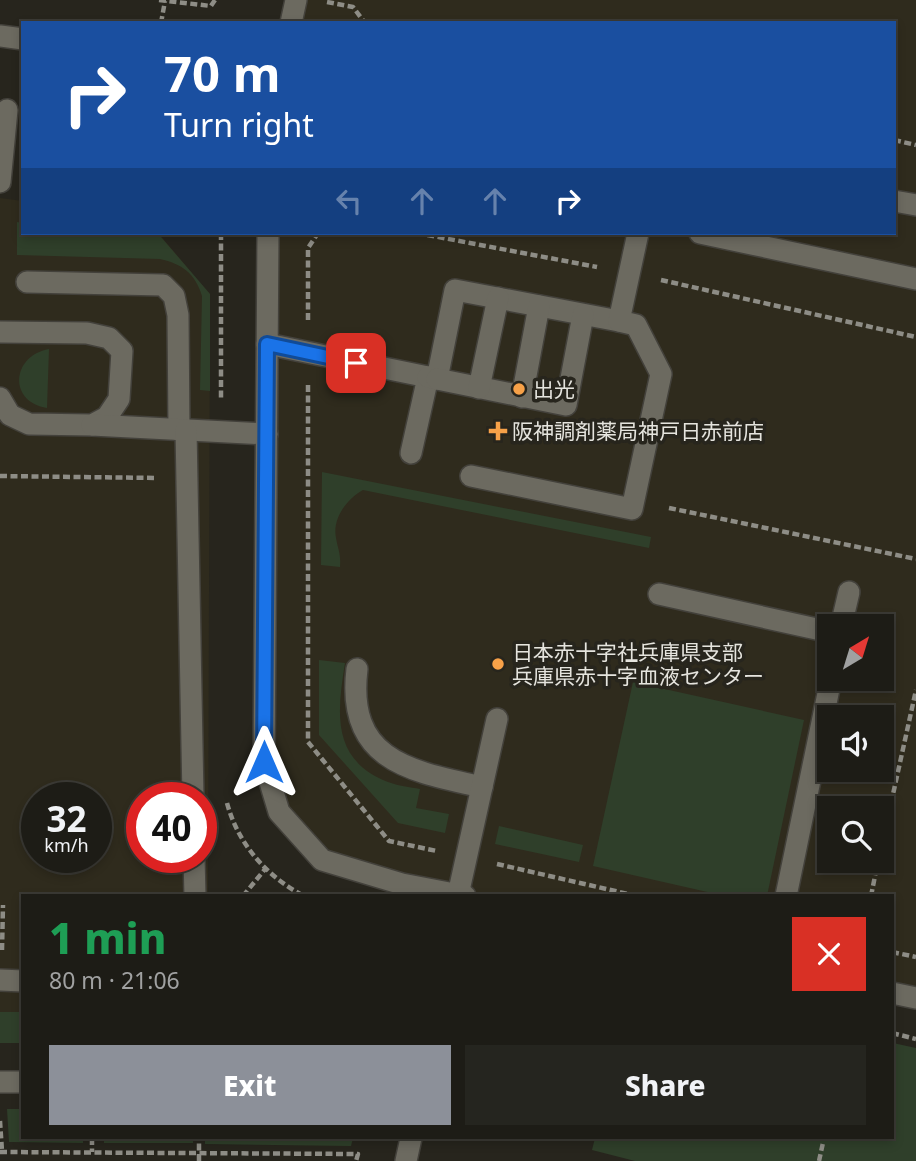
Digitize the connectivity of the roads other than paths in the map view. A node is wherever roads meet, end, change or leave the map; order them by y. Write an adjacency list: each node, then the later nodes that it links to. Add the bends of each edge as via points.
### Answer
1 (296, 0): 2 (street)
2 (291, 21)
3 (0, 36): 4 (street)
4 (21, 38)
5 (10, 110): 6 (street)
6 (0, 182)
7 (896, 201): 8 (street)
8 (916, 205)
9 (268, 235): 19 (street)
10 (638, 235): 17 (street)
11 (709, 235): 12 (street)
12 (916, 279)
13 (27, 282): 26 (street, via 163,285 174,296 178,315)
14 (498, 298): 15 (street); 20 (street, via 456,290); 21 (street)
15 (539, 306): 16 (street); 22 (street)
16 (583, 315): 17 (street); 22 (street, via 566,405)
17 (619, 321): 29 (street, via 636,325 661,374 632,509)
18 (0, 332): 23 (street, via 87,333 109,338 122,351)
19 (267, 344): 20 (street); 27 (street)
20 (432, 378): 21 (street); 28 (street)
21 (480, 388): 22 (street)
22 (522, 397)
23 (119, 399): 25 (street, via 107,417); 26 (street, via 135,416)
24 (0, 401): 25 (street, via 10,415 29,424)
25 (92, 425): 26 (street)
26 (176, 430): 27 (street); 37 (street)
27 (267, 434): 41 (street, via 264,762 279,812 322,860 402,884)
28 (411, 453)
29 (471, 476)
30 (849, 592): 32 (street)
31 (660, 594): 33 (street)
32 (844, 614)
33 (817, 629)
34 (357, 670): 38 (street, via 357,714 366,735 382,752 428,775)
35 (829, 691): 43 (street)
36 (497, 719): 38 (street)
37 (192, 782)
38 (482, 787): 42 (street)
39 (194, 873): 40 (street)
40 (195, 894)
41 (457, 894)
42 (462, 894)
43 (786, 894)
44 (1, 970): 45 (street)
45 (21, 980)
46 (894, 993): 47 (street)
47 (916, 998)
48 (0, 1082): 49 (street)
49 (21, 1082)
50 (411, 1139): 51 (street)
51 (409, 1160)

